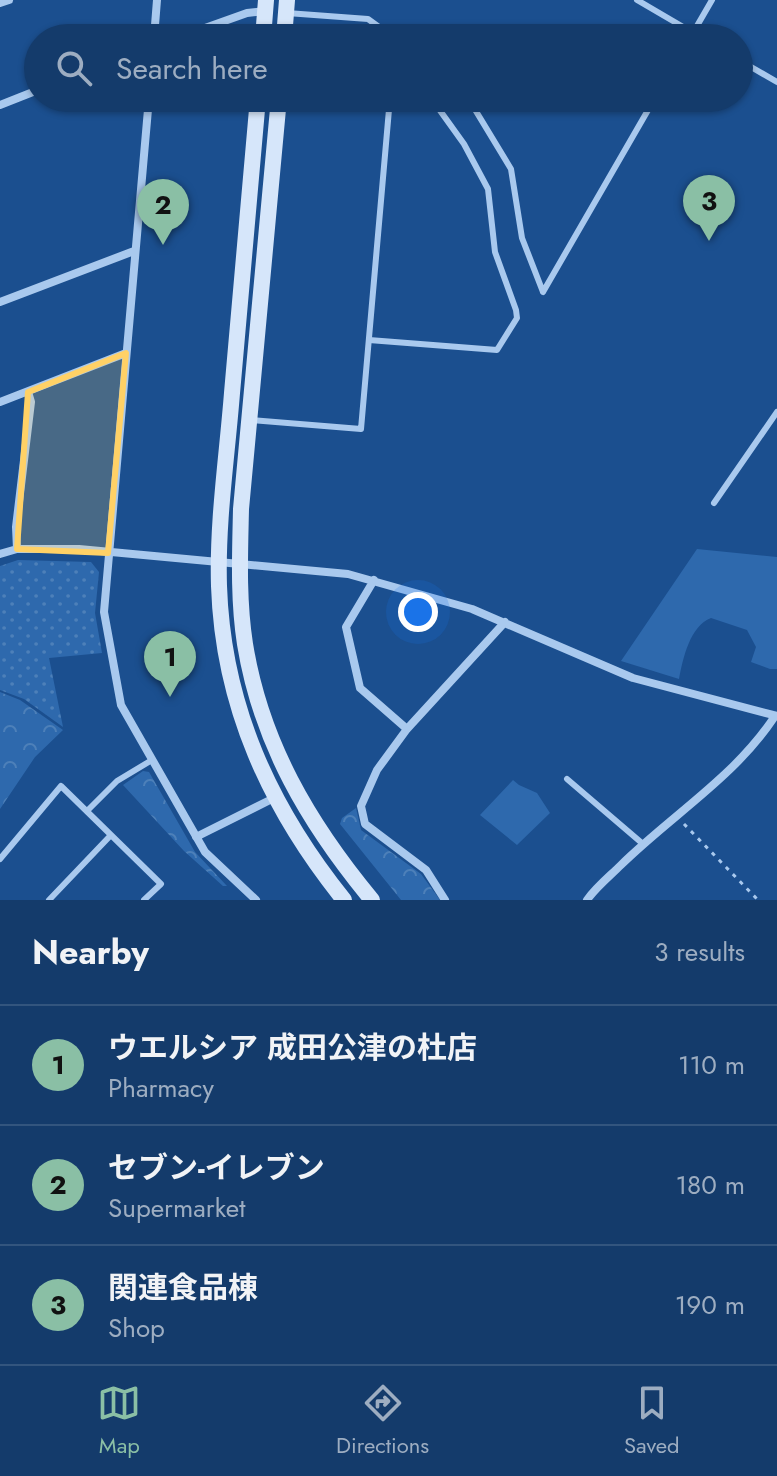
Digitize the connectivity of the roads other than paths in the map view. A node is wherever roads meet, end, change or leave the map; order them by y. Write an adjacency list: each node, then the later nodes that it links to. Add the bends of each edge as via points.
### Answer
1 (9, 0): 5 (street)
2 (157, 0): 8 (street)
3 (637, 0): 11 (lane)
4 (712, 0): 12 (lane)
5 (0, 3)
6 (266, 5): 9 (street)
7 (286, 7): 10 (lane)
8 (155, 24)
9 (216, 24)
10 (375, 24)
11 (674, 24)
12 (699, 24)
13 (753, 68): 14 (lane)
14 (777, 82)
15 (24, 96): 16 (street)
16 (0, 105)
17 (148, 112): 24 (street)
18 (257, 112): 36 (street)
19 (278, 112): 31 (street)
20 (389, 112): 26 (lane)
21 (441, 112): 26 (lane, via 488,189 495,252 517,318 497,350)
22 (476, 112): 23 (lane, via 511,169 522,238 543,292)
23 (647, 112)
24 (134, 251): 25 (street); 27 (street)
25 (0, 302)
26 (369, 340): 31 (lane, via 361,429)
27 (126, 353): 28 (street); 34 (street)
28 (28, 392): 29 (street); 33 (street)
29 (0, 402)
30 (777, 412): 32 (lane)
31 (251, 420): 37 (street)
32 (714, 503)
33 (17, 549): 34 (street); 35 (street)
34 (108, 553): 36 (street); 42 (street, via 104,612 121,705)
35 (0, 554)
36 (219, 563): 37 (street); 44 (street, via 232,681 255,757)
37 (240, 566): 38 (street); 54 (street, via 245,642 274,746 309,817)
38 (374, 580): 39 (street); 41 (street, via 346,627 360,688)
39 (505, 622): 40 (street, via 633,678); 41 (street)
40 (776, 716): 48 (street, via 738,762)
41 (407, 729): 55 (street, via 377,770 361,806 365,824 426,870)
42 (152, 760): 45 (lane, via 117,781); 47 (street)
43 (567, 779): 48 (lane)
44 (274, 798): 47 (street); 53 (street)
45 (87, 811): 46 (lane); 49 (lane, via 61,786)
46 (111, 835): 50 (lane); 51 (lane, via 161,884)
47 (196, 837): 52 (street)
48 (643, 844): 56 (street)
49 (0, 859)
50 (49, 900)
51 (144, 900)
52 (256, 900)
53 (344, 900)
54 (372, 900)
55 (445, 900)
56 (587, 900)

